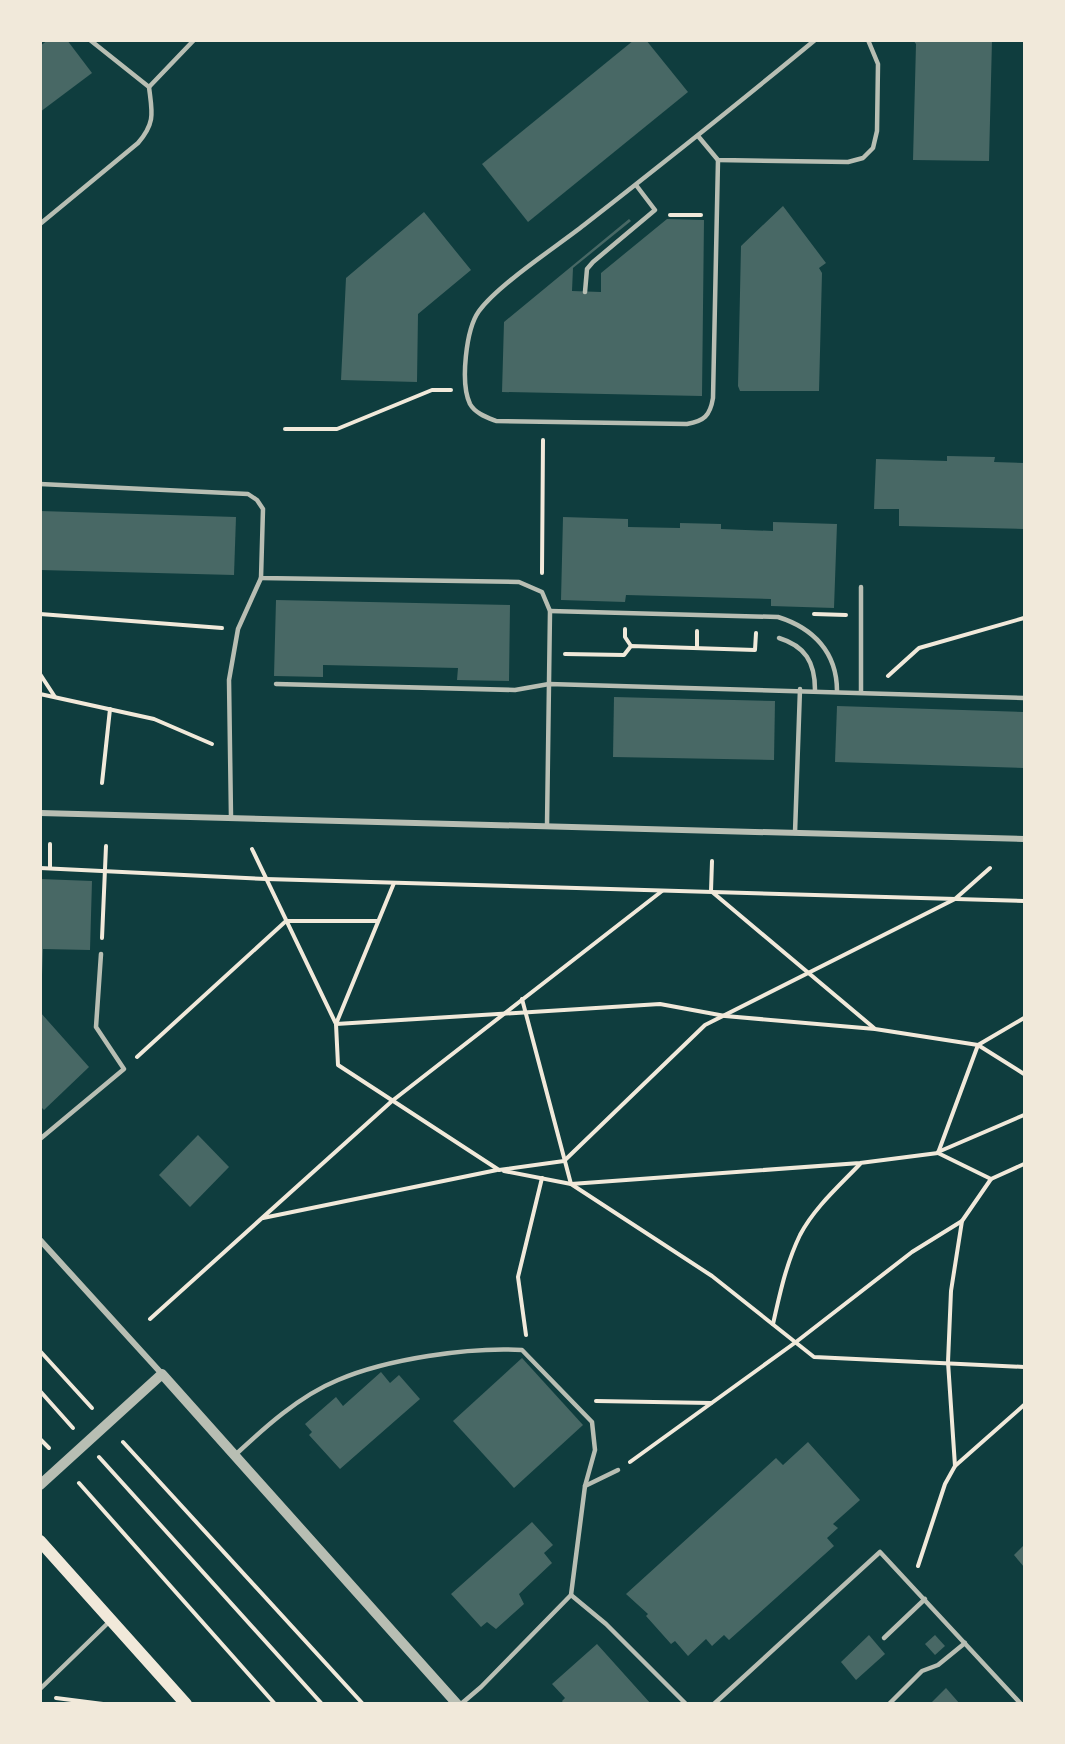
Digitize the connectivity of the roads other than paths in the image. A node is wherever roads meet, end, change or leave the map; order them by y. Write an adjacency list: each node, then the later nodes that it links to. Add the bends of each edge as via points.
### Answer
1 (90, 40): 5 (lane)
2 (194, 40): 5 (lane)
3 (815, 40): 6 (lane)
4 (868, 40): 7 (lane, via 878,64 878,112 873,148 863,158 848,162)
5 (149, 87): 9 (lane, via 153,118 148,131)
6 (698, 136): 7 (lane); 8 (lane)
7 (718, 160): 8 (lane, via 710,412 701,422 496,421 481,415 471,405 466,390 467,343 479,311)
8 (636, 185): 10 (lane, via 655,210 587,269)
9 (40, 224)
10 (585, 292)
11 (40, 484): 12 (lane, via 248,494 263,509)
12 (261, 578): 14 (lane, via 519,582 542,592); 24 (lane, via 238,629 229,680)
13 (861, 587): 21 (lane)
14 (550, 611): 17 (lane); 20 (lane, via 778,617 799,624 822,642 837,675)
15 (779, 638): 19 (lane, via 803,649 815,675)
16 (276, 684): 17 (lane, via 515,690)
17 (549, 684): 18 (lane); 25 (lane)
18 (800, 690): 19 (lane); 26 (lane)
19 (815, 690): 20 (lane)
20 (837, 691): 21 (lane)
21 (861, 692): 22 (lane)
22 (1024, 698)
23 (40, 813): 24 (street)
24 (231, 817): 25 (street)
25 (547, 826): 26 (street)
26 (795, 833): 27 (street)
27 (1024, 838)
28 (101, 954): 29 (lane, via 96,1027 124,1069)
29 (40, 1139)
30 (40, 1240): 31 (street)
31 (162, 1374): 32 (street); 34 (street)
32 (234, 1456): 35 (lane, via 291,1408 336,1380 377,1367 489,1348 522,1350 591,1422 595,1450); 44 (street)
33 (618, 1470): 35 (lane)
34 (40, 1485)
35 (585, 1486): 37 (lane)
36 (40, 1541): 39 (main road)
37 (571, 1595): 44 (lane, via 482,1687); 45 (lane, via 606,1624)
38 (925, 1599): 40 (lane); 41 (lane); 46 (lane, via 880,1552)
39 (111, 1620): 42 (lane); 43 (main road)
40 (884, 1638)
41 (965, 1642): 47 (lane, via 938,1665 922,1671); 48 (lane)
42 (40, 1689)
43 (186, 1704)
44 (459, 1704)
45 (686, 1704)
46 (714, 1704)
47 (889, 1704)
48 (1021, 1704)

